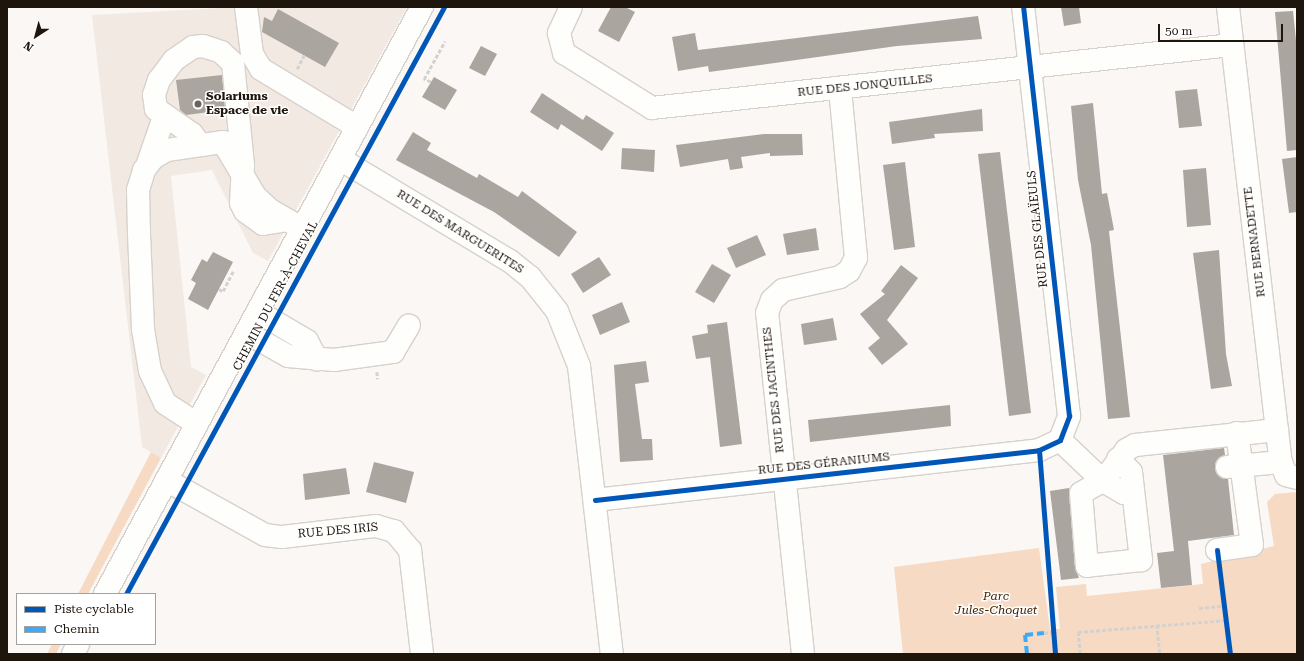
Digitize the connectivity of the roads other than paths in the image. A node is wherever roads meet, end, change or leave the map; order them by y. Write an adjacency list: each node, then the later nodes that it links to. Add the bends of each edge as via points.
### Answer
1 (246, 7): 10 (street, via 252,54 261,69)
2 (422, 7): 10 (street, CHEMIN DU FER-À-CHEVAL)
3 (571, 7): 8 (street, RUE DES JONQUILLES, via 559,33 564,53 652,108)
4 (1023, 7): 7 (street, RUE DES GLAÏEULS)
5 (1228, 7): 6 (street, RUE BERNADETTE)
6 (1232, 45): 7 (street, RUE DES JONQUILLES); 21 (street, RUE BERNADETTE)
7 (1030, 67): 8 (street, RUE DES JONQUILLES); 23 (street, RUE DES GLAÏEULS, via 1069,416)
8 (840, 88): 27 (street, RUE DES JACINTHES, via 857,254 845,275 783,290 769,306 767,322)
9 (164, 117): 11 (street, via 192,134); 13 (street); 14 (street, via 154,102 155,87 174,60 193,47 203,46 229,57 233,63)
10 (357, 127): 12 (street, CHEMIN DU FER-À-CHEVAL)
11 (200, 145): 13 (street, via 167,150); 14 (street, via 223,142)
12 (340, 159): 15 (street, CHEMIN DU FER-À-CHEVAL); 31 (street, RUE DES MARGUERITES, via 510,261 530,277 549,299 563,320 576,356)
13 (148, 163): 20 (street, via 138,190 143,329 150,371 165,402)
14 (243, 176): 15 (street, via 241,203 250,217 270,225)
15 (295, 224): 16 (street, CHEMIN DU FER-À-CHEVAL)
16 (258, 312): 18 (street, CHEMIN DU FER-À-CHEVAL); 19 (street, via 307,341)
17 (409, 325): 19 (street, via 391,353)
18 (247, 333): 19 (street, via 288,356); 20 (street, CHEMIN DU FER-À-CHEVAL)
19 (317, 360)
20 (197, 424): 28 (street, CHEMIN DU FER-À-CHEVAL)
21 (1277, 430): 22 (street); 26 (street, RUE BERNADETTE)
22 (1238, 433): 24 (street, via 1141,443 1126,450); 25 (street)
23 (1057, 442): 27 (street, RUE DES GÉRANIUMS, via 1039,450); 29 (street)
24 (1118, 459): 29 (street); 30 (street, via 1131,472)
25 (1234, 467): 26 (street); 32 (street, via 1252,545)
26 (1288, 472)
27 (783, 479): 31 (street, RUE DES GÉRANIUMS); 38 (street, RUE DES JACINTHES)
28 (166, 480): 33 (street, CHEMIN DU FER-À-CHEVAL); 36 (street, RUE DES IRIS, via 265,535 282,537 376,526 394,531 410,550)
29 (1103, 481): 30 (street, via 1124,493); 30 (street, via 1084,488 1079,498 1087,566 1141,560)
30 (1133, 493)
31 (595, 500): 37 (street, RUE DES MARGUERITES)
32 (1217, 550)
33 (106, 593)
34 (78, 645): 35 (street)
35 (73, 654)
36 (422, 654)
37 (612, 654)
38 (803, 654)

